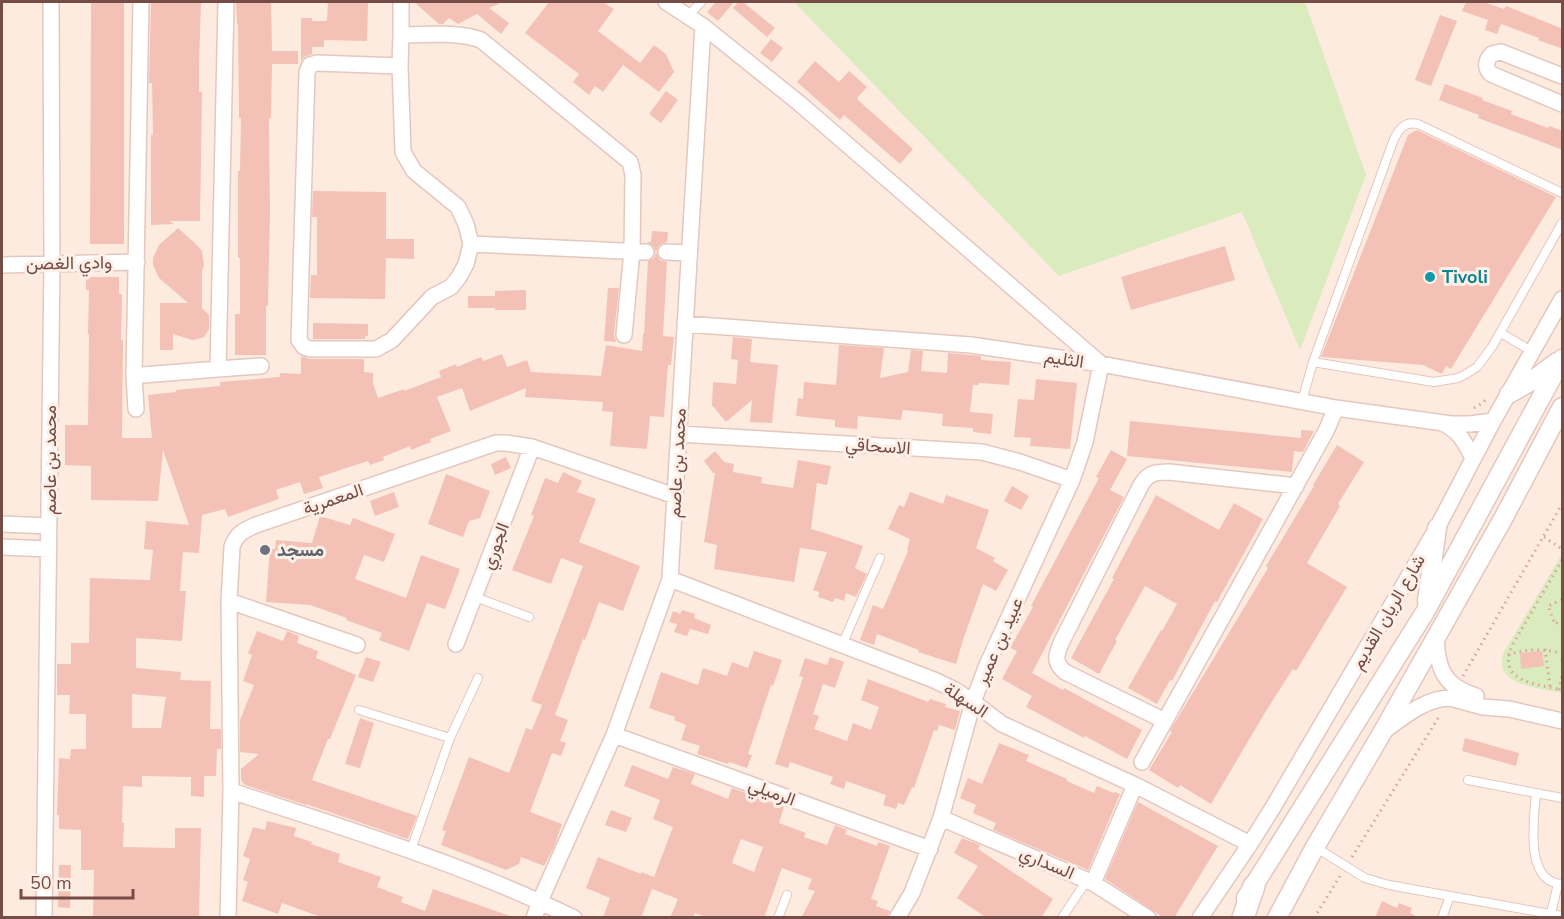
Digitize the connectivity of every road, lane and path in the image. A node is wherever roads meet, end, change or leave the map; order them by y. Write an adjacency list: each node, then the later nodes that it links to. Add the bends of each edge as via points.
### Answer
1 (51, 2): 20 (street, محمد بن عاصم)
2 (141, 2): 19 (street)
3 (226, 2): 31 (street)
4 (401, 2): 9 (street)
5 (666, 2): 7 (street)
6 (701, 2): 7 (lane)
7 (688, 16): 8 (street)
8 (703, 26): 18 (street, محمد بن عاصم); 29 (street, via 800,104)
9 (401, 35): 10 (street); 16 (street, via 461,35 481,40 624,156 633,175)
10 (400, 66): 15 (street, via 403,152 414,171 458,207); 15 (street, via 317,63 310,65 307,72 300,340 304,347 381,347 432,297 451,287 466,264)
11 (1563, 76): 12 (street, via 1501,52 1492,54 1486,66 1491,74)
12 (1563, 104)
13 (1563, 193): 28 (lane, via 1418,124 1403,126 1394,139)
14 (1563, 223): 24 (lane)
15 (471, 244): 16 (street)
16 (639, 251): 25 (street)
17 (666, 252): 18 (street)
18 (689, 253): 23 (street, محمد بن عاصم)
19 (137, 262): 20 (street, وادي الغصن); 32 (street)
20 (52, 264): 21 (street, وادي الغصن); 48 (street, محمد بن عاصم)
21 (2, 265)
22 (1563, 298): 26 (street, شارع الريان القديم)
23 (685, 324): 29 (street, الثليم, via 971,345); 41 (street, محمد بن عاصم)
24 (1501, 333): 26 (lane); 28 (lane, via 1477,367 1448,381)
25 (624, 335)
26 (1533, 352): 33 (street, شارع الريان القديم)
27 (1563, 358): 33 (street); 60 (street, شارع الريان القديم)
28 (1313, 362): 34 (lane)
29 (1101, 364): 34 (street, الثليم); 44 (street, عبيد بن عمير, via 1085,442)
30 (261, 366): 31 (street)
31 (218, 369): 32 (street)
32 (134, 375): 36 (street)
33 (1501, 394): 38 (path); 39 (street, شارع الريان القديم)
34 (1302, 401): 35 (street, الثليم)
35 (1336, 408): 40 (street, الثليم); 45 (street)
36 (135, 409)
37 (1561, 410): 63 (street)
38 (1466, 411)
39 (1493, 421): 40 (street, الثليم); 43 (street, شارع الريان القديم)
40 (1440, 422): 43 (street, الثليم, via 1462,436)
41 (679, 434): 44 (street, الاسحاقي, via 982,452); 46 (street, محمد بن عاصم)
42 (532, 447): 46 (street, المعمرية); 57 (street, الجوري); 59 (street, المعمرية, via 496,444 246,530 232,547)
43 (1473, 458): 49 (street, شارع الريان القديم)
44 (1072, 480): 76 (street, عبيد بن عمير)
45 (1296, 486): 79 (street); 79 (street, via 1169,472 1152,474 1141,485 1056,659 1065,672)
46 (675, 496): 56 (street, محمد بن عاصم)
47 (2, 524): 48 (street)
48 (49, 526): 52 (street, محمد بن عاصم)
49 (1437, 528): 60 (street); 91 (street, شارع الريان القديم)
50 (1544, 537): 53 (path)
51 (2, 547): 52 (street)
52 (49, 549): 103 (street, محمد بن عاصم)
53 (1563, 549)
54 (880, 558): 66 (lane)
55 (1563, 560): 69 (path)
56 (670, 579): 66 (street, السهلة); 82 (street, محمد بن عاصم)
57 (475, 597): 61 (lane); 64 (street, الجوري)
58 (1562, 598): 62 (path, via 1548,606 1555,624)
59 (229, 601): 65 (street); 87 (street, المعمرية)
60 (1425, 612): 97 (street, شارع الريان القديم)
61 (529, 617)
62 (1563, 620)
63 (1436, 635): 77 (street, via 1438,658 1447,679 1462,692); 81 (street)
64 (456, 644)
65 (357, 645)
66 (842, 645): 76 (street, السهلة, via 934,680)
67 (1545, 649): 68 (path); 69 (path); 74 (path)
68 (1563, 653)
69 (1509, 655): 74 (path, via 1510,668 1517,677)
70 (1563, 660): 71 (path)
71 (1563, 665)
72 (1563, 676): 75 (path)
73 (478, 678): 83 (lane)
74 (1550, 687): 75 (path)
75 (1561, 690)
76 (973, 702): 86 (street, السهلة, via 1002,724); 90 (street, عبيد بن عمير)
77 (1509, 709): 80 (street); 81 (street, via 1444,698 1416,709)
78 (359, 710): 83 (lane)
79 (1165, 721): 84 (street)
80 (1563, 721)
81 (1382, 733): 92 (street)
82 (614, 735): 94 (street, الرميلي); 100 (street, محمد بن عاصم)
83 (450, 738): 93 (lane)
84 (1142, 762)
85 (1468, 780): 88 (lane)
86 (1135, 785): 91 (street, السهلة); 95 (street)
87 (231, 791): 93 (street); 104 (street, المعمرية)
88 (1536, 793): 89 (lane); 96 (lane, via 1536,864 1543,877)
89 (1563, 798)
90 (941, 818): 94 (street, عبيد بن عمير); 95 (street, السداري)
91 (1250, 844): 111 (street, شارع الريان القديم)
92 (1315, 847): 99 (lane, via 1365,878); 114 (street)
93 (411, 849): 100 (street)
94 (930, 849): 108 (street, عبيد بن عمير)
95 (1090, 882): 109 (lane); 110 (street, السداري)
96 (1560, 884): 101 (lane)
97 (1254, 886): 112 (street, شارع الريان القديم); 113 (main road)
98 (787, 895): 107 (lane)
99 (1450, 896): 101 (lane); 115 (lane)
100 (540, 901): 105 (street, محمد بن عاصم); 106 (street)
101 (1551, 913): 102 (lane)
102 (1563, 916)
103 (44, 918)
104 (228, 918)
105 (534, 918)
106 (574, 918)
107 (778, 918)
108 (897, 918)
109 (1062, 918)
110 (1148, 918)
111 (1200, 918)
112 (1233, 918)
113 (1243, 918)
114 (1277, 918)
115 (1442, 918)

